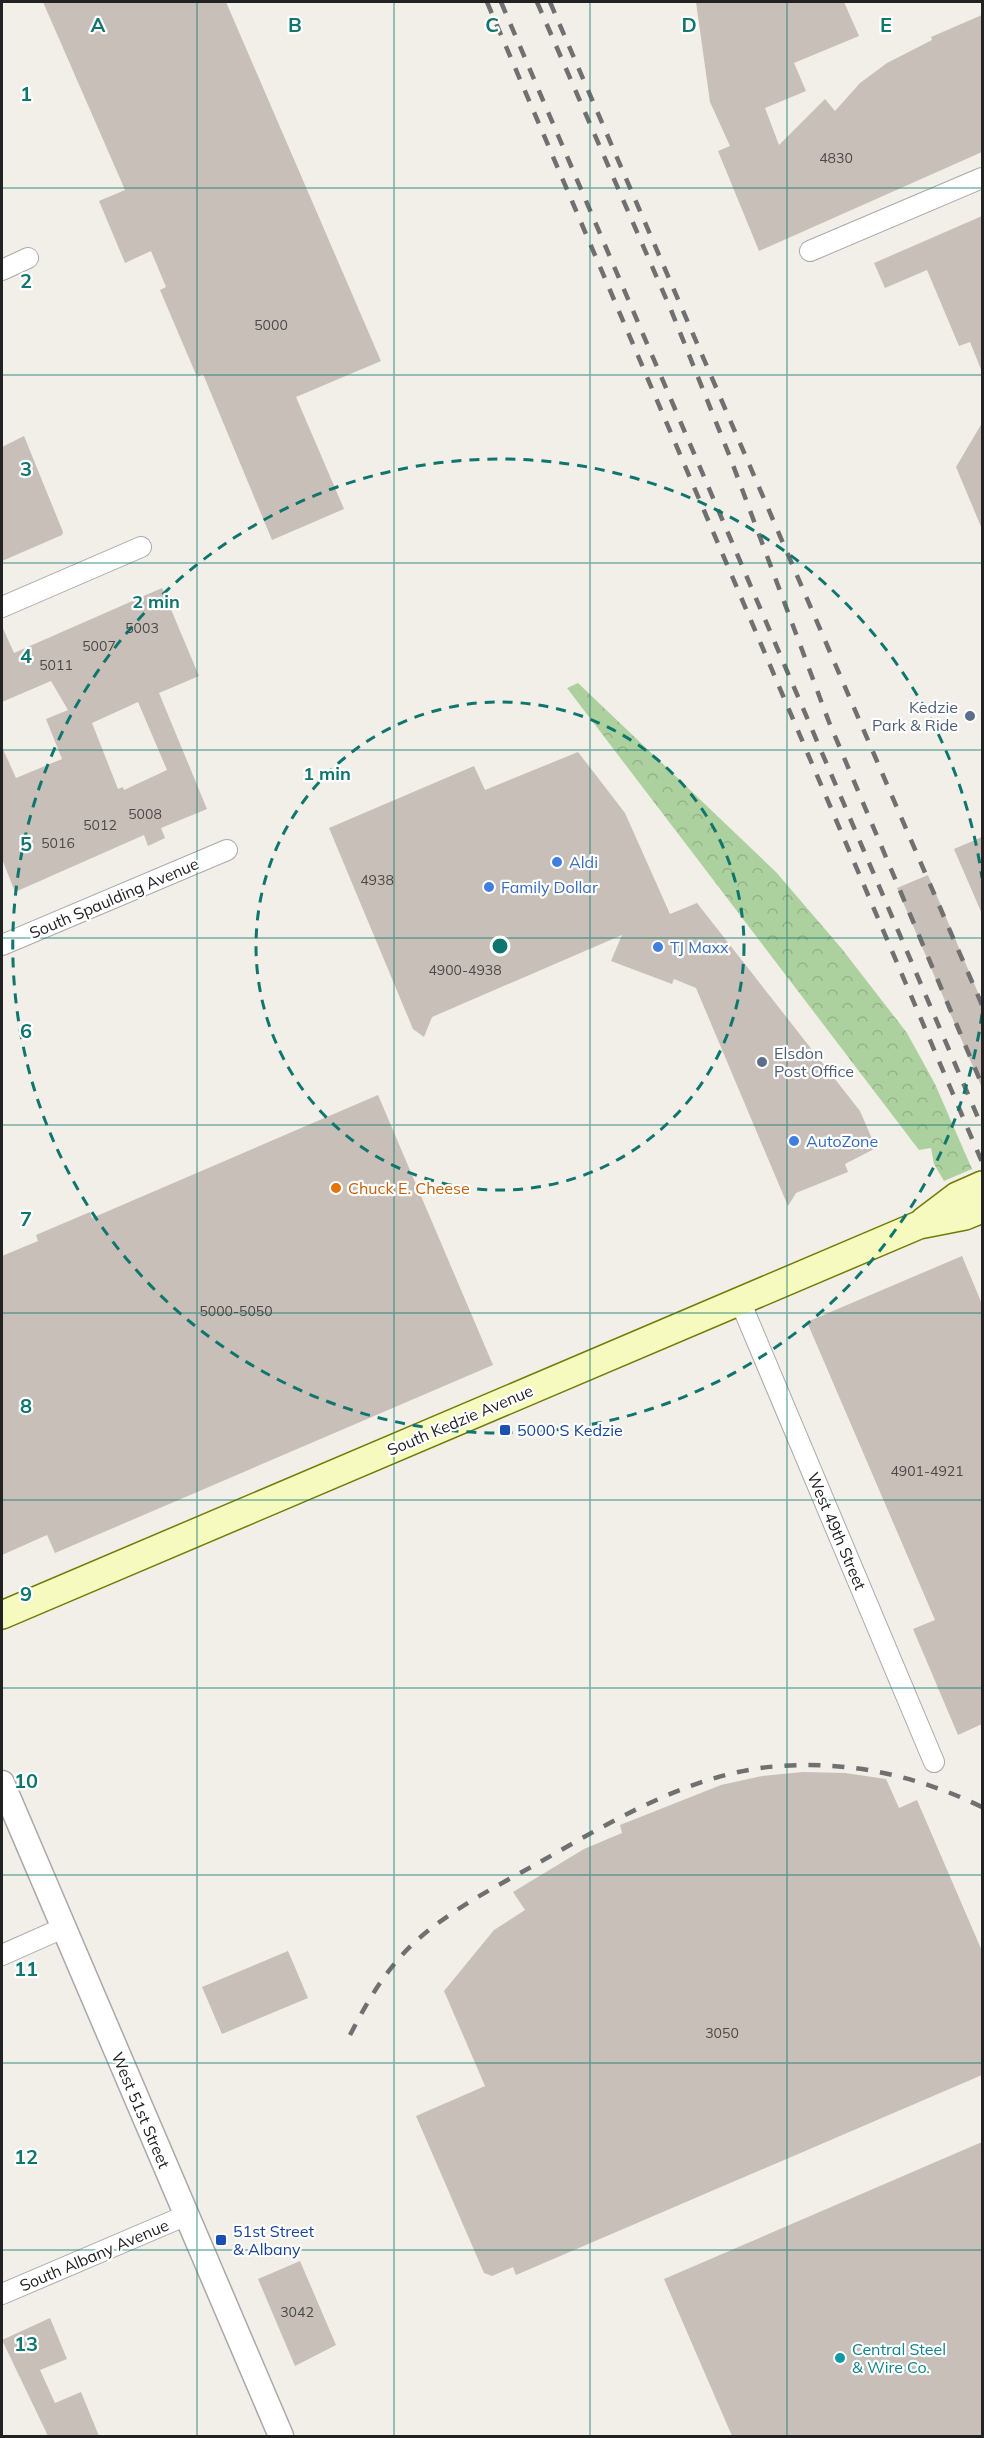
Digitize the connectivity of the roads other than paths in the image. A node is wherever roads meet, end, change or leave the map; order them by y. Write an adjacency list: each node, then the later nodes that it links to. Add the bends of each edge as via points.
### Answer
1 (982, 178): 2 (street)
2 (810, 251)
3 (28, 258): 4 (street)
4 (2, 270)
5 (141, 548): 6 (street)
6 (2, 607)
7 (227, 850): 8 (street, South Spaulding Avenue)
8 (2, 945)
9 (982, 1185): 11 (main road, South Kedzie Avenue, via 957,1196)
10 (982, 1209): 11 (main road, South Kedzie Avenue)
11 (919, 1225): 12 (main road, South Kedzie Avenue)
12 (740, 1301): 13 (main road, South Kedzie Avenue); 14 (street, West 49th Street)
13 (2, 1615)
14 (934, 1762)
15 (2, 1783): 16 (street, West 51st Street)
16 (63, 1928): 17 (street); 18 (street, West 51st Street)
17 (2, 1955)
18 (187, 2215): 19 (street, South Albany Avenue); 20 (street, West 51st Street)
19 (2, 2294)
20 (281, 2436)

